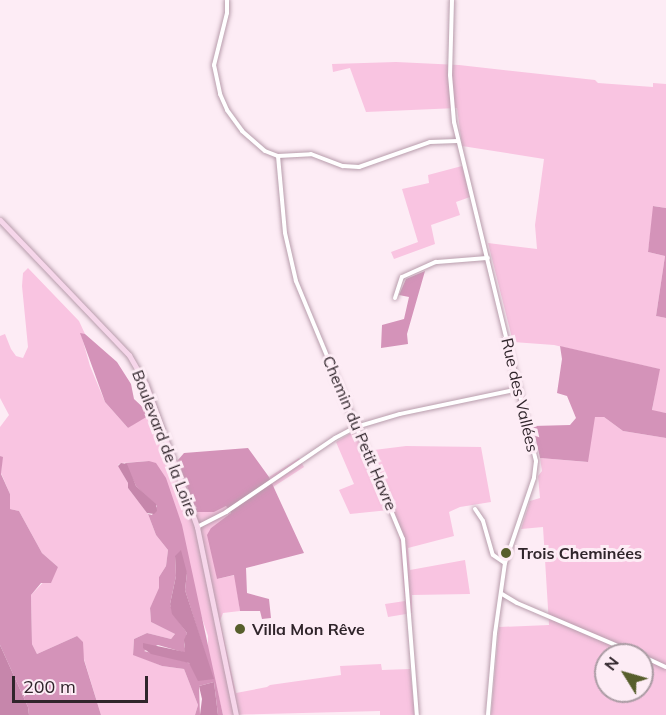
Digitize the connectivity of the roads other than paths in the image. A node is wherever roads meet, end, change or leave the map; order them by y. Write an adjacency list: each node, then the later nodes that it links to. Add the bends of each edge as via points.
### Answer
1 (227, 0): 4 (street, via 214,58 220,94 242,131 259,147)
2 (452, 0): 3 (street, Rue des Vallées, via 450,75)
3 (458, 141): 4 (street, via 430,142 359,167 343,166 311,154); 6 (street, Rue des Vallées)
4 (278, 156): 9 (street, Chemin du Petit Havre, via 288,254 309,316)
5 (0, 220): 11 (main road, Boulevard de la Loire, via 138,369)
6 (488, 258): 7 (street, via 436,262 402,277); 8 (street, Rue des Vallées)
7 (395, 298)
8 (519, 389): 9 (street); 12 (street, Rue des Vallées, via 535,470)
9 (356, 427): 11 (street); 16 (street, Chemin du Petit Havre, via 403,539)
10 (475, 509): 12 (street, via 483,521 493,555)
11 (197, 527): 15 (main road, Boulevard de la Loire)
12 (506, 563): 13 (street, Rue des Vallées)
13 (502, 594): 14 (street); 17 (street, Rue des Vallées)
14 (610, 643)
15 (236, 715)
16 (417, 715)
17 (488, 715)

